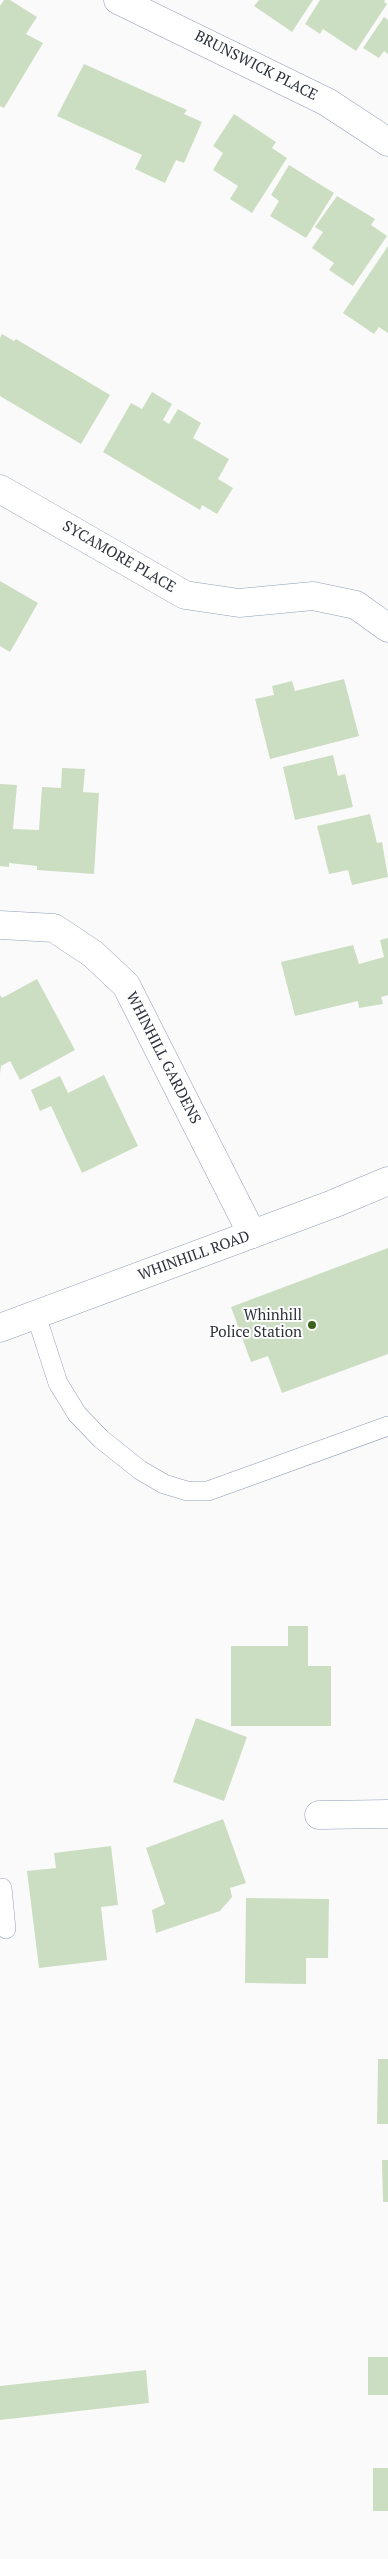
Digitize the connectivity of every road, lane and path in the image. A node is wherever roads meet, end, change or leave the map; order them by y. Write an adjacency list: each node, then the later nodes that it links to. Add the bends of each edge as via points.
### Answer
1 (118, 0): 2 (street, BRUNSWICK PLACE, via 327,102)
2 (388, 142)
3 (0, 489): 4 (street, SYCAMORE PLACE, via 185,595 239,603 313,596 356,605)
4 (388, 628)
5 (0, 925): 7 (street, WHINHILL GARDENS, via 54,928 93,954 126,985)
6 (388, 1181): 7 (street, WHINHILL ROAD)
7 (252, 1234): 8 (street, WHINHILL ROAD)
8 (36, 1315): 9 (street, WHINHILL ROAD); 10 (lane, via 58,1383 77,1414 101,1439 140,1470 187,1491 208,1491)
9 (0, 1328)
10 (388, 1426)
11 (388, 1814): 12 (street)
12 (319, 1815)
13 (0, 1888): 14 (lane)
14 (6, 1929)

